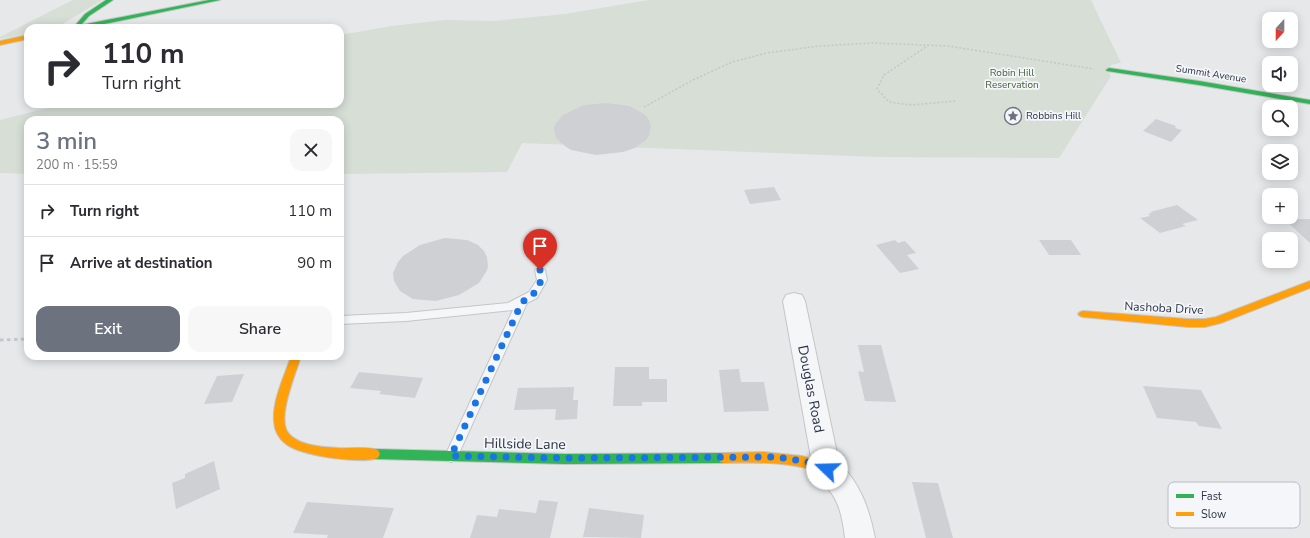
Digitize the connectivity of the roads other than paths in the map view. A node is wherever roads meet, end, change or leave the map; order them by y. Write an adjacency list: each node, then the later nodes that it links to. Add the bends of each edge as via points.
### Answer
1 (110, 0): 3 (street, via 87,15)
2 (217, 0): 4 (street)
3 (79, 24)
4 (96, 24)
5 (24, 38): 6 (street)
6 (0, 43)
7 (1109, 70): 8 (street, Summit Avenue)
8 (1310, 102)
9 (540, 270): 11 (lane, via 542,280 539,287 533,295)
10 (1310, 284): 13 (street, Nashoba Drive, via 1205,323)
11 (522, 302): 14 (lane, via 510,307); 16 (lane)
12 (794, 302): 17 (street, Douglas Road)
13 (1083, 314)
14 (344, 320)
15 (295, 360): 16 (street, Hillside Lane, via 280,417 280,429 288,439 315,451 331,453)
16 (451, 456): 17 (street, Hillside Lane, via 778,457 813,463)
17 (827, 469): 18 (street, via 847,492 854,506)
18 (860, 538)

